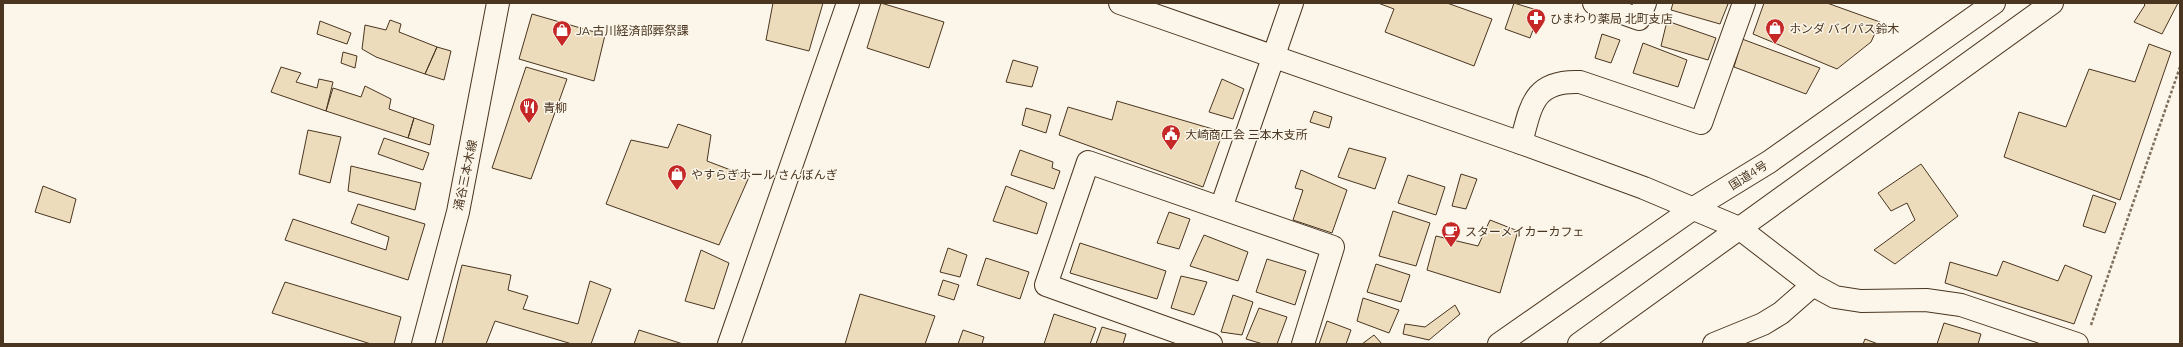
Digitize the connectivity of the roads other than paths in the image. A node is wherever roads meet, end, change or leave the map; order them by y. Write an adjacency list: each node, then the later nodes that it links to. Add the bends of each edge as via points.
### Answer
1 (498, 3): 18 (main road, 涌谷三本木線, via 458,212)
2 (848, 3): 19 (main road)
3 (1120, 3): 10 (main road)
4 (1292, 3): 10 (main road)
5 (1594, 3): 6 (main road, via 1639,19)
6 (1645, 3)
7 (1744, 3): 11 (main road, via 1701,123 1580,82 1564,81 1544,89 1532,102)
8 (1994, 3): 13 (main road, 国道4号, via 1770,162)
9 (2052, 3): 14 (main road)
10 (1274, 56): 11 (main road); 12 (main road)
11 (1520, 143): 13 (main road)
12 (1221, 208): 17 (main road, via 1088,162 1046,285); 21 (main road, via 1333,247)
13 (1694, 208): 14 (main road); 22 (main road, 国道4号)
14 (1739, 228): 15 (main road); 23 (main road)
15 (1813, 285): 16 (main road, via 1835,297 1861,302 1926,300 1961,304); 24 (main road, via 1781,313 1763,324)
16 (2083, 336)
17 (1171, 337): 20 (main road)
18 (424, 344)
19 (729, 344)
20 (1211, 344)
21 (1303, 344)
22 (1500, 344)
23 (1579, 344)
24 (1714, 344)

